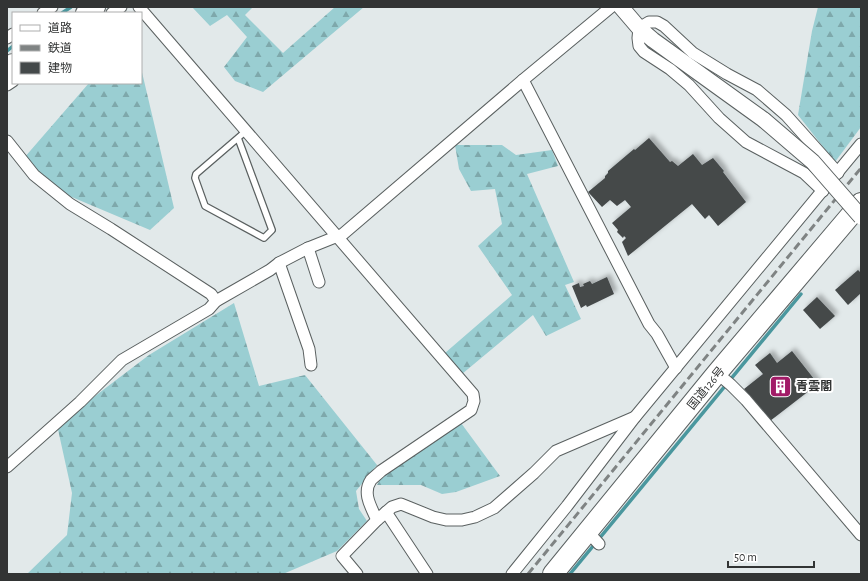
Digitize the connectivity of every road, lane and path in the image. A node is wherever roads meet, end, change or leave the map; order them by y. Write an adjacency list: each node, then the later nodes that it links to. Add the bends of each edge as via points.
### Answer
1 (139, 7): 6 (street)
2 (611, 7): 5 (street)
3 (621, 7): 4 (street)
4 (639, 28): 9 (street, via 649,22 657,22 693,53 757,90 786,115); 10 (street, via 639,46 644,52 670,69 746,142 804,173); 11 (street, bridge, via 764,120 813,162)
5 (523, 80): 12 (street); 18 (street, via 649,324)
6 (242, 134): 6 (lane, via 196,174 195,178 205,206 264,238 272,230); 12 (street)
7 (7, 141): 16 (street, via 34,175 70,204 211,294)
8 (861, 144): 9 (street)
9 (838, 173): 10 (street)
10 (824, 189): 11 (street); 18 (street)
11 (858, 211): 19 (highway, 国道126号)
12 (338, 237): 13 (street); 22 (street, via 473,394 471,410 371,480 367,500)
13 (308, 248): 14 (street); 15 (street)
14 (279, 262): 16 (street, via 270,270); 17 (street, via 309,349)
15 (319, 282)
16 (216, 301): 21 (street, via 209,309 122,360)
17 (311, 365)
18 (676, 368): 20 (street)
19 (725, 379): 23 (street, via 746,400); 27 (highway, 国道126号, via 594,538)
20 (635, 417): 22 (street, via 556,451 494,508 475,517 446,520 401,504 392,506); 26 (street)
21 (7, 468)
22 (381, 516): 24 (street, via 342,556); 25 (street)
23 (861, 535)
24 (357, 574)
25 (427, 574)
26 (512, 574)
27 (553, 574)

